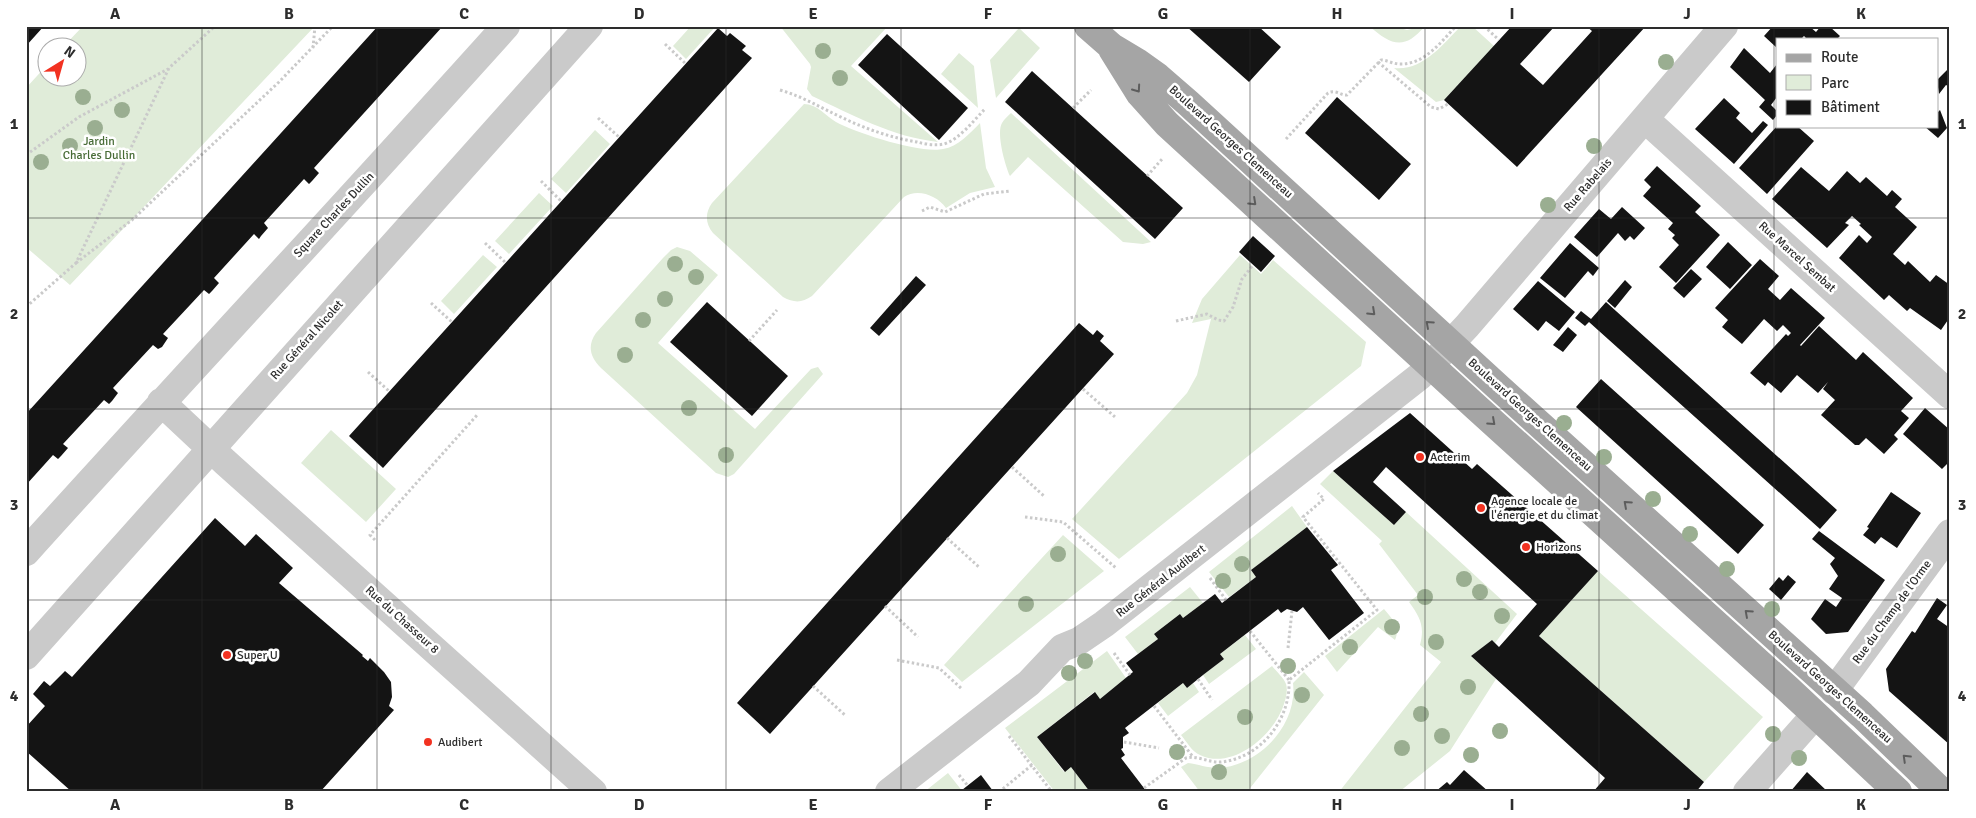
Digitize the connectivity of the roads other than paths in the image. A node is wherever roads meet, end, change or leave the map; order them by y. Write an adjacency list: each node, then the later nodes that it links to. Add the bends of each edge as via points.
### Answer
1 (506, 26): 10 (street, Square Charles Dullin)
2 (589, 26): 11 (street, Rue Général Nicolet)
3 (1088, 26): 5 (main road, Boulevard Georges Clemenceau)
4 (1724, 26): 6 (street, Rue Rabelais)
5 (1112, 47): 7 (main road, Boulevard Georges Clemenceau, one-way to 5, via 1158,77); 8 (main road, Boulevard Georges Clemenceau, one-way to 8, via 1140,94 1167,124)
6 (1645, 119): 7 (street, Rue Rabelais); 9 (street, Rue Marcel Sembat)
7 (1451, 343): 8 (street, Rue Rabelais); 15 (main road, Boulevard Georges Clemenceau, one-way to 7)
8 (1431, 366): 16 (main road, Boulevard Georges Clemenceau, one-way to 16); 18 (street, Rue Général Audibert, via 1120,612 1092,633 1062,648 1029,682)
9 (1950, 395)
10 (161, 402): 11 (street); 13 (street, Square Charles Dullin)
11 (210, 448): 14 (street, Rue Général Nicolet); 17 (street, Rue du Chasseur 8)
12 (1950, 533): 15 (street, Rue du Champ de l'Orme)
13 (26, 552)
14 (26, 656)
15 (1834, 691): 21 (main road, Boulevard Georges Clemenceau, one-way to 15)
16 (1815, 715): 19 (street); 20 (main road, Boulevard Georges Clemenceau)
17 (593, 792)
18 (889, 792)
19 (1747, 792)
20 (1898, 792)
21 (1942, 792)

